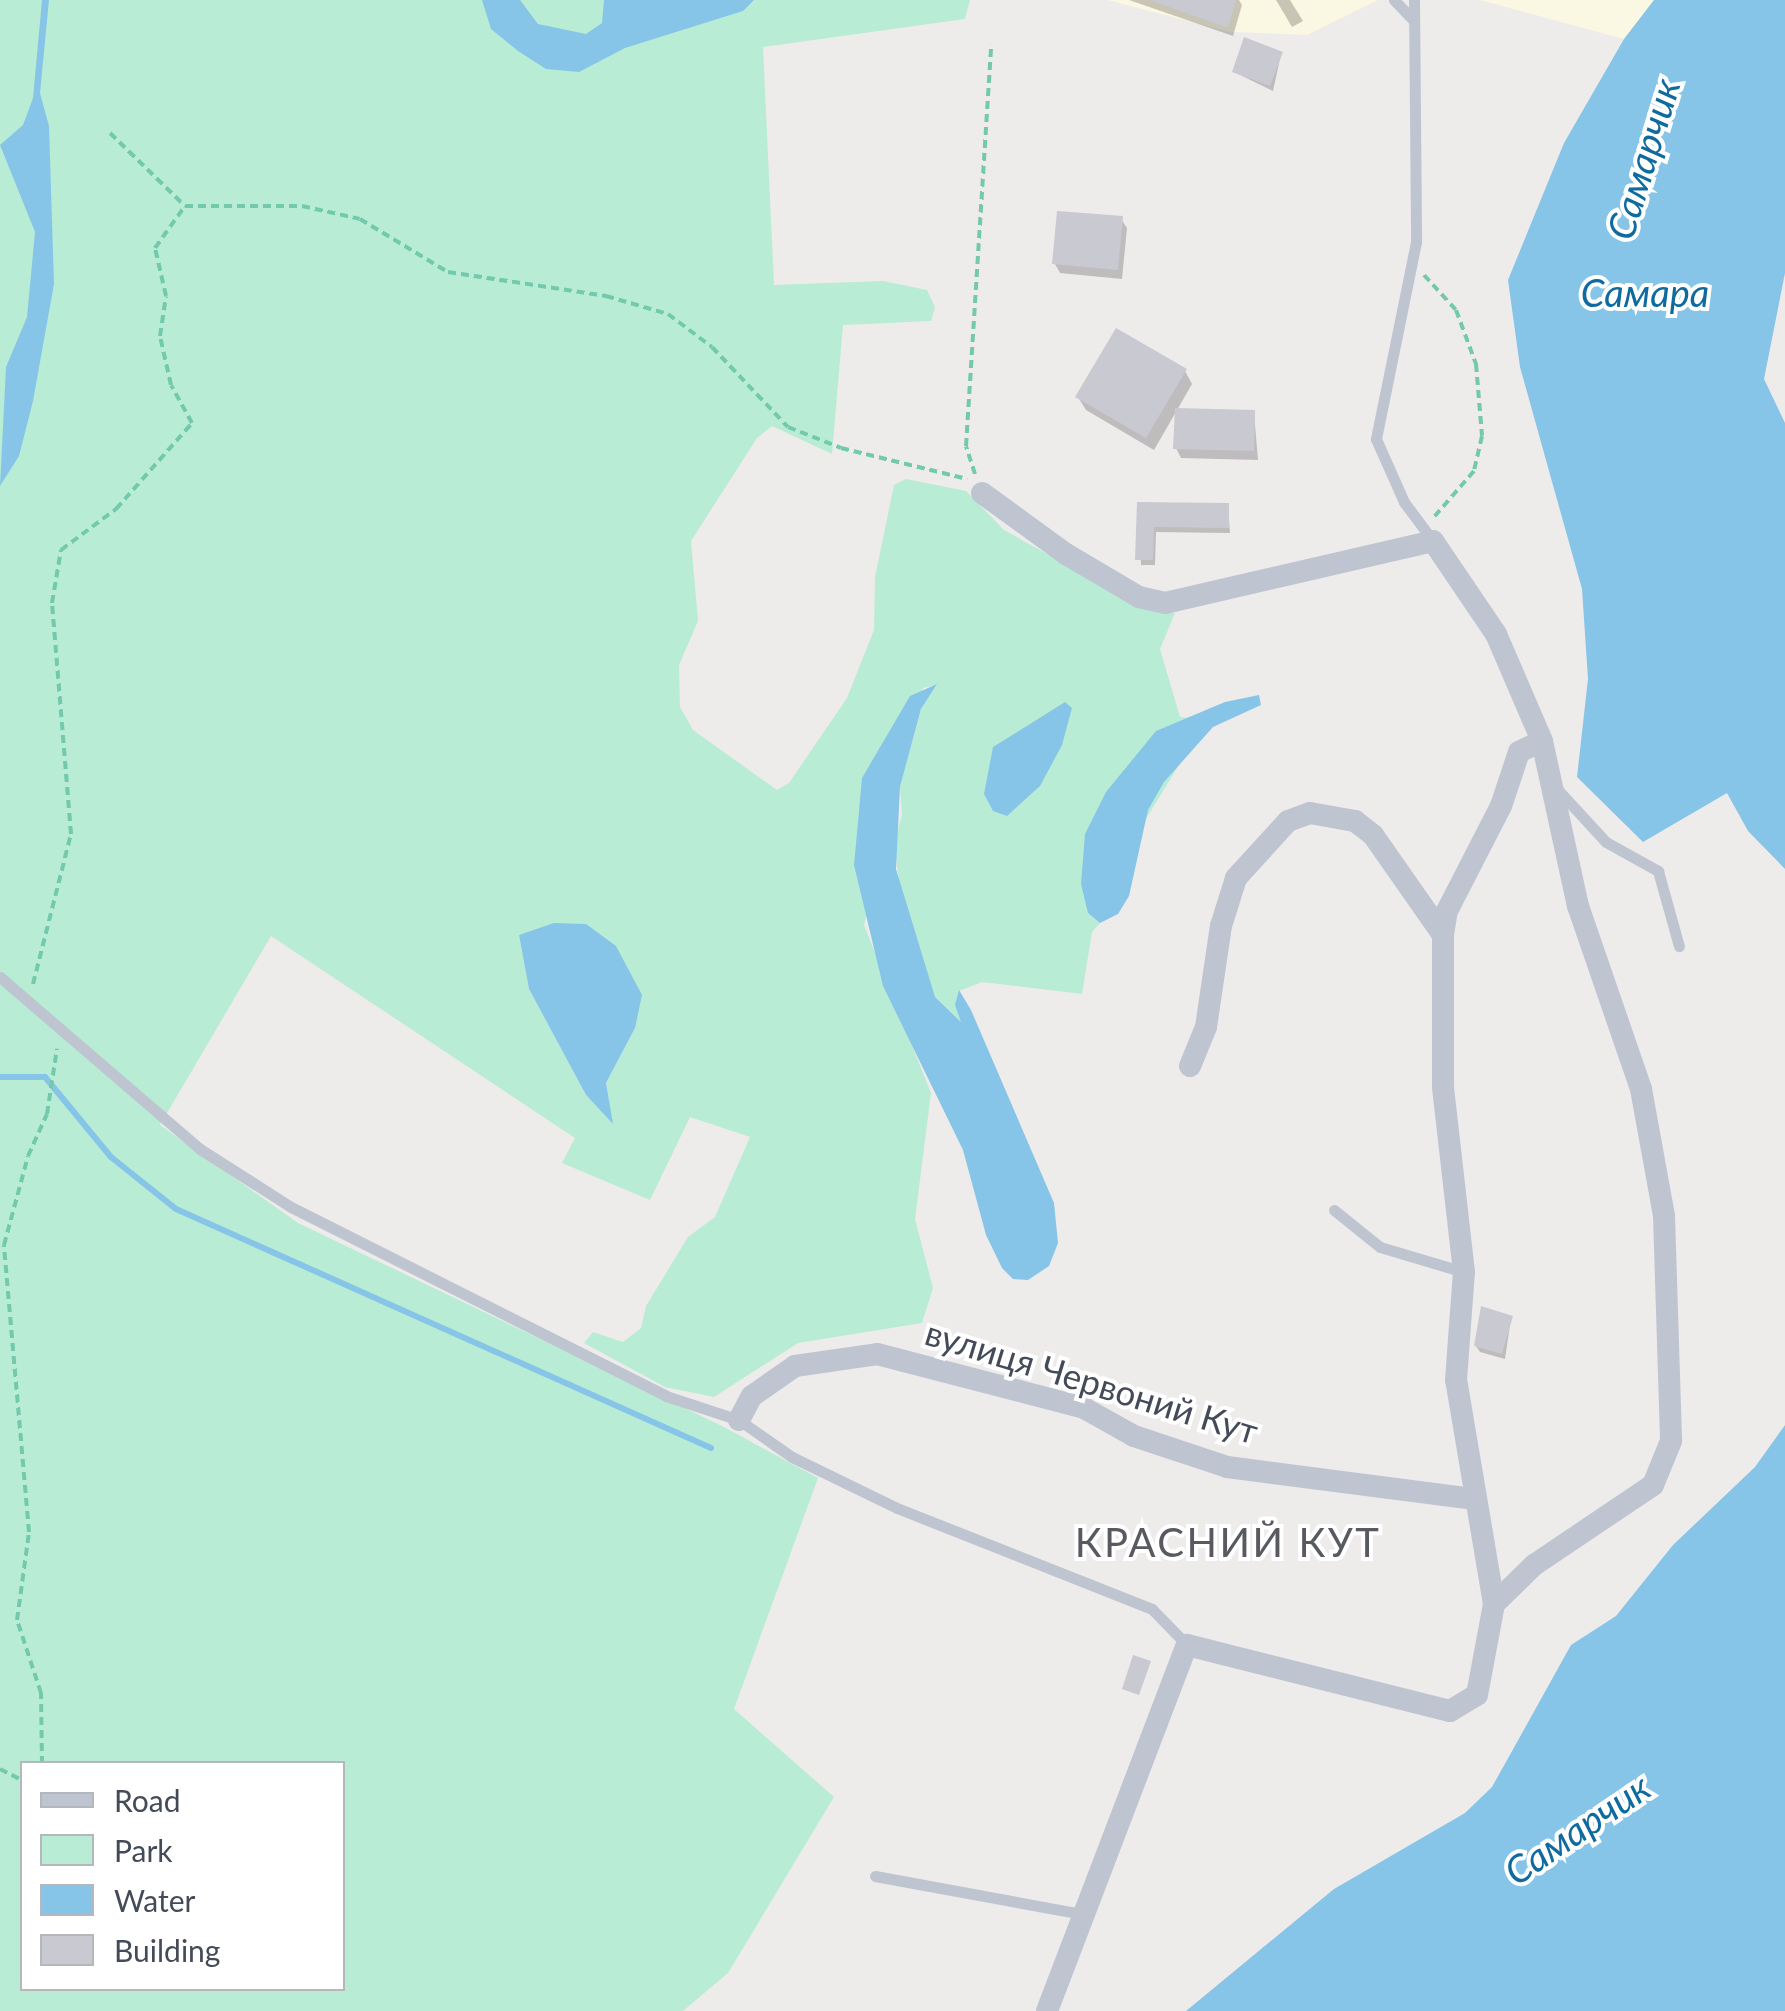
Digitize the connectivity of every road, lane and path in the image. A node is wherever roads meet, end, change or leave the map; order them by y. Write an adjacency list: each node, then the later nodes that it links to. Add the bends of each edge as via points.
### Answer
1 (1394, 0): 3 (lane)
2 (1414, 0): 3 (lane)
3 (1414, 21): 7 (lane)
4 (991, 44): 8 (path, via 966,446)
5 (110, 133): 6 (path)
6 (185, 206): 8 (path, via 302,206 360,219 448,272 606,296 668,314 712,347 788,428 841,448 962,474); 15 (path, via 156,248 166,296 160,336 171,386 192,423 116,509 61,550 52,603 71,834)
7 (1412, 266): 9 (lane, via 1376,439 1404,502); 9 (path, via 1443,288 1456,310 1476,364 1482,436 1474,471)
8 (982, 493): 9 (street, via 1066,554 1139,597 1165,603)
9 (1428, 534): 10 (street, via 1496,634)
10 (1542, 741): 11 (street); 12 (street, via 1520,752 1501,806 1447,912)
11 (1552, 784): 13 (lane, via 1606,842 1658,872); 22 (street, via 1578,906 1624,1033 1652,1146 1664,1216 1671,1441 1653,1485 1534,1565)
12 (1443, 936): 17 (street, via 1373,834 1354,820 1310,813 1288,821 1236,878 1206,1028); 19 (street, via 1443,1087)
13 (1679, 946)
14 (0, 977): 15 (lane)
15 (28, 1001): 16 (lane)
16 (61, 1029): 20 (lane, via 200,1148 291,1206 666,1396); 24 (path, via 47,1114 4,1245 29,1532 17,1620 41,1693)
17 (1190, 1066)
18 (1334, 1210): 19 (lane, via 1380,1247)
19 (1464, 1272): 21 (street, via 1456,1380)
20 (739, 1420): 21 (street, вулиця Червоний Кут, via 761,1387 795,1366 877,1354 1084,1408 1134,1436 1226,1467); 23 (lane, via 792,1457 897,1508 1152,1609)
21 (1474, 1499): 22 (street)
22 (1494, 1604): 23 (street, via 1477,1695 1450,1711)
23 (1188, 1645): 26 (street)
24 (42, 1761)
25 (875, 1876): 26 (lane)
26 (1083, 1914): 27 (street)
27 (1048, 2011)

